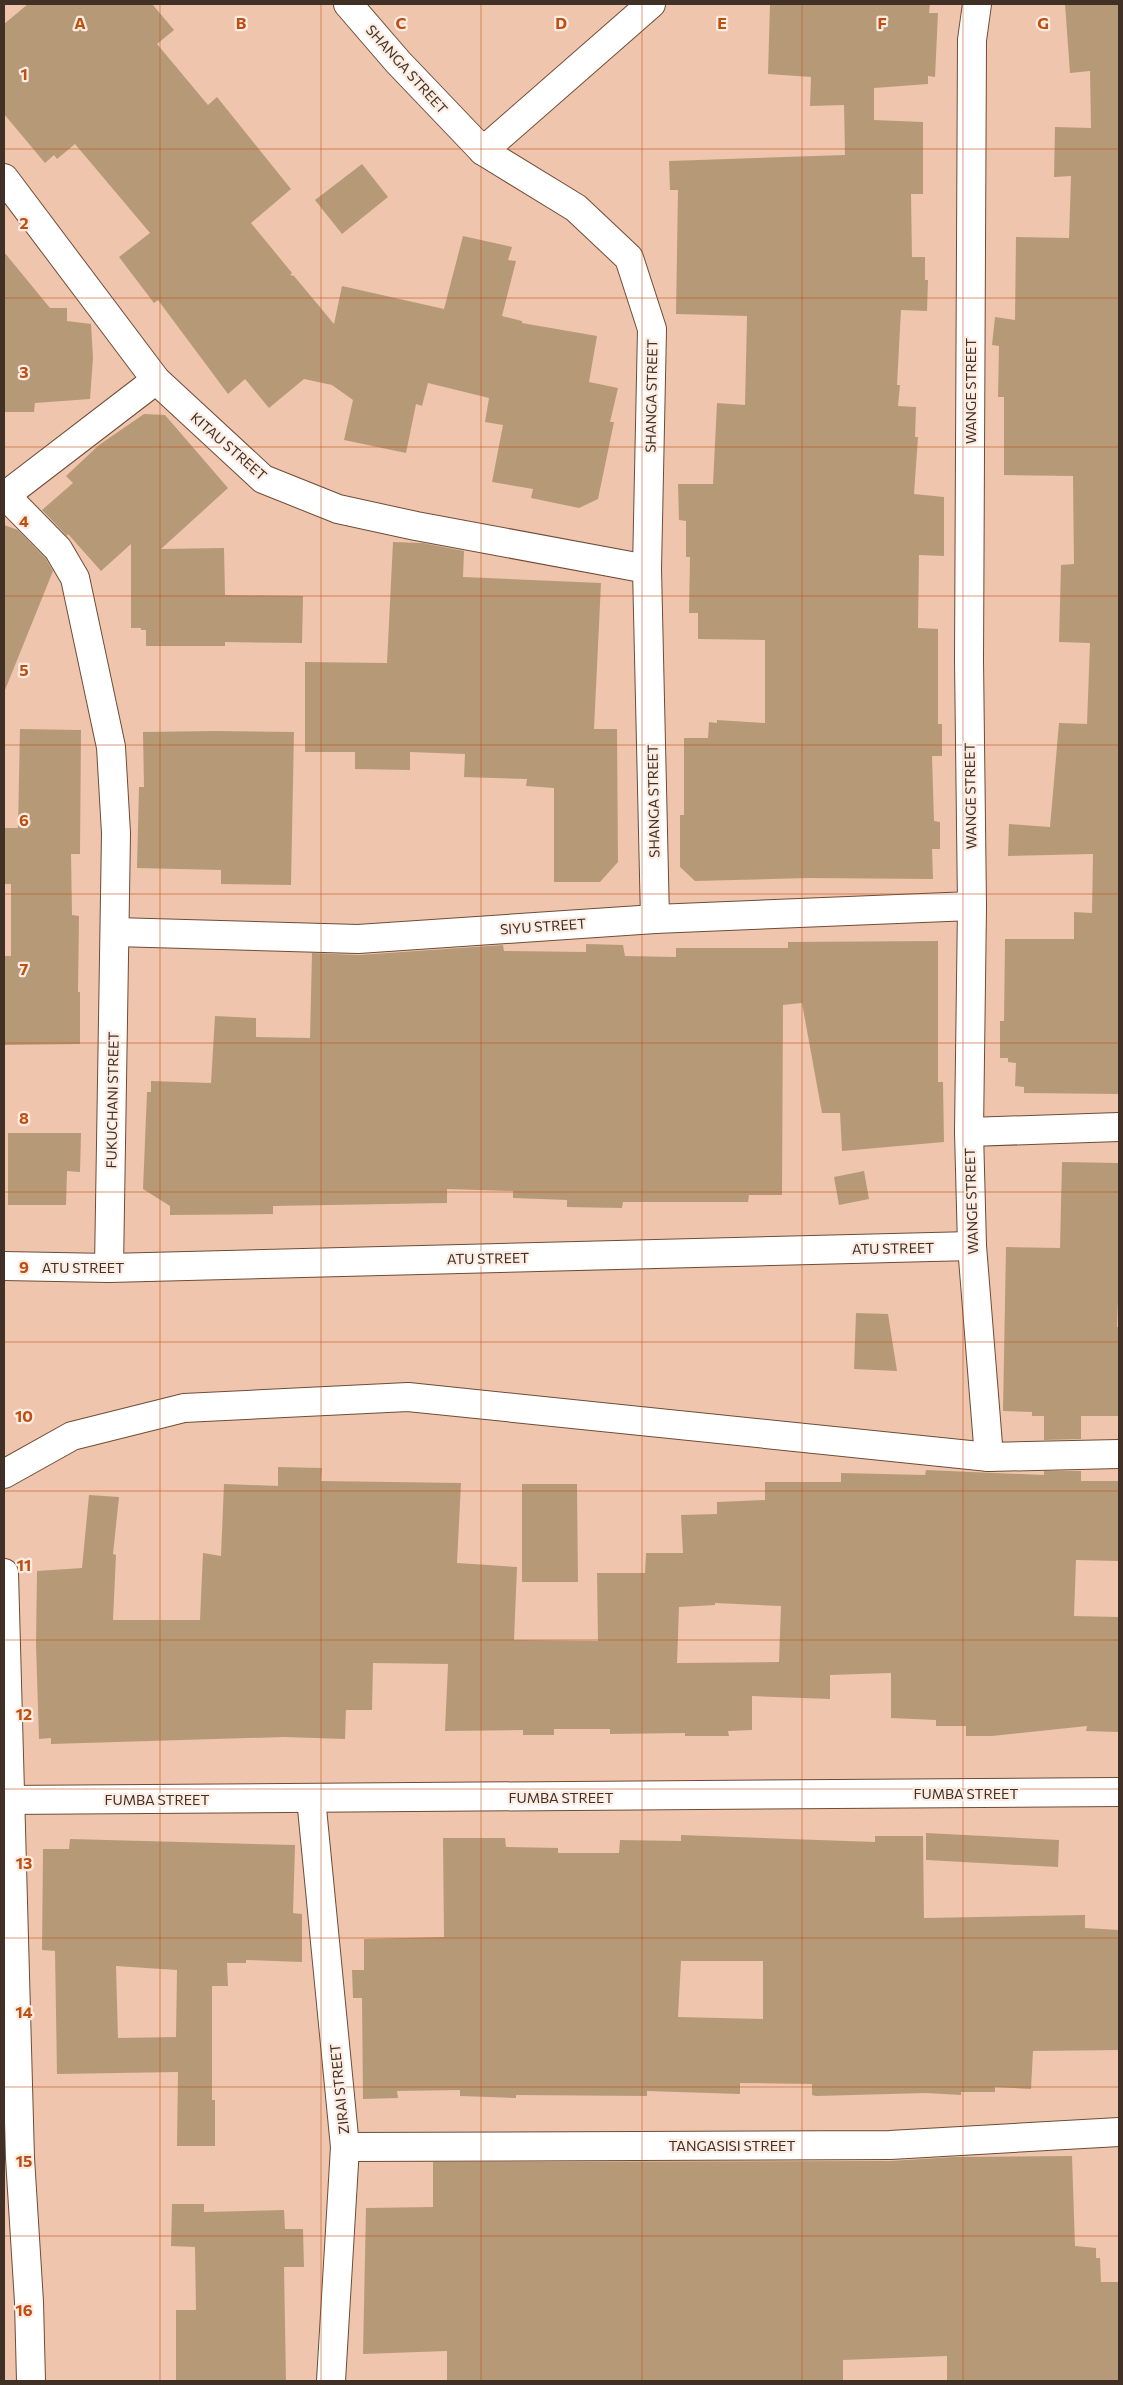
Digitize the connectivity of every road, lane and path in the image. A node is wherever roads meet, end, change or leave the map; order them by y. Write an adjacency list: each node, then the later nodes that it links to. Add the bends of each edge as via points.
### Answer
1 (348, 4): 4 (street, SHANGA STREET)
2 (651, 4): 4 (street)
3 (977, 4): 9 (street, WANGE STREET, via 972,40 969,650)
4 (484, 152): 8 (street, SHANGA STREET, via 576,208 629,258 652,329)
5 (4, 178): 6 (street, KITAU STREET)
6 (156, 380): 7 (street); 8 (street, KITAU STREET, via 263,479 330,506 416,526)
7 (5, 495): 11 (street, FUKUCHANI STREET, via 58,549 75,578 111,747 116,833)
8 (647, 569): 10 (street, SHANGA STREET)
9 (972, 906): 10 (street, SIYU STREET); 13 (street, WANGE STREET)
10 (655, 919): 11 (street, SIYU STREET, via 358,939)
11 (115, 932): 16 (street, FUKUCHANI STREET)
12 (1119, 1127): 13 (street)
13 (970, 1132): 14 (street, WANGE STREET)
14 (972, 1246): 16 (street, ATU STREET); 18 (street, WANGE STREET)
15 (4, 1266): 16 (street, ATU STREET)
16 (109, 1268)
17 (1119, 1454): 18 (street)
18 (989, 1457): 19 (street, via 408,1397 184,1408 72,1436)
19 (4, 1474)
20 (4, 1573): 23 (street)
21 (1119, 1792): 22 (street, FUMBA STREET)
22 (311, 1798): 23 (street, FUMBA STREET); 25 (street, ZIRAI STREET)
23 (7, 1800): 26 (street)
24 (1119, 2132): 25 (street, TANGASISI STREET, via 890,2145)
25 (345, 2147): 27 (street, ZIRAI STREET)
26 (31, 2381)
27 (331, 2381)

